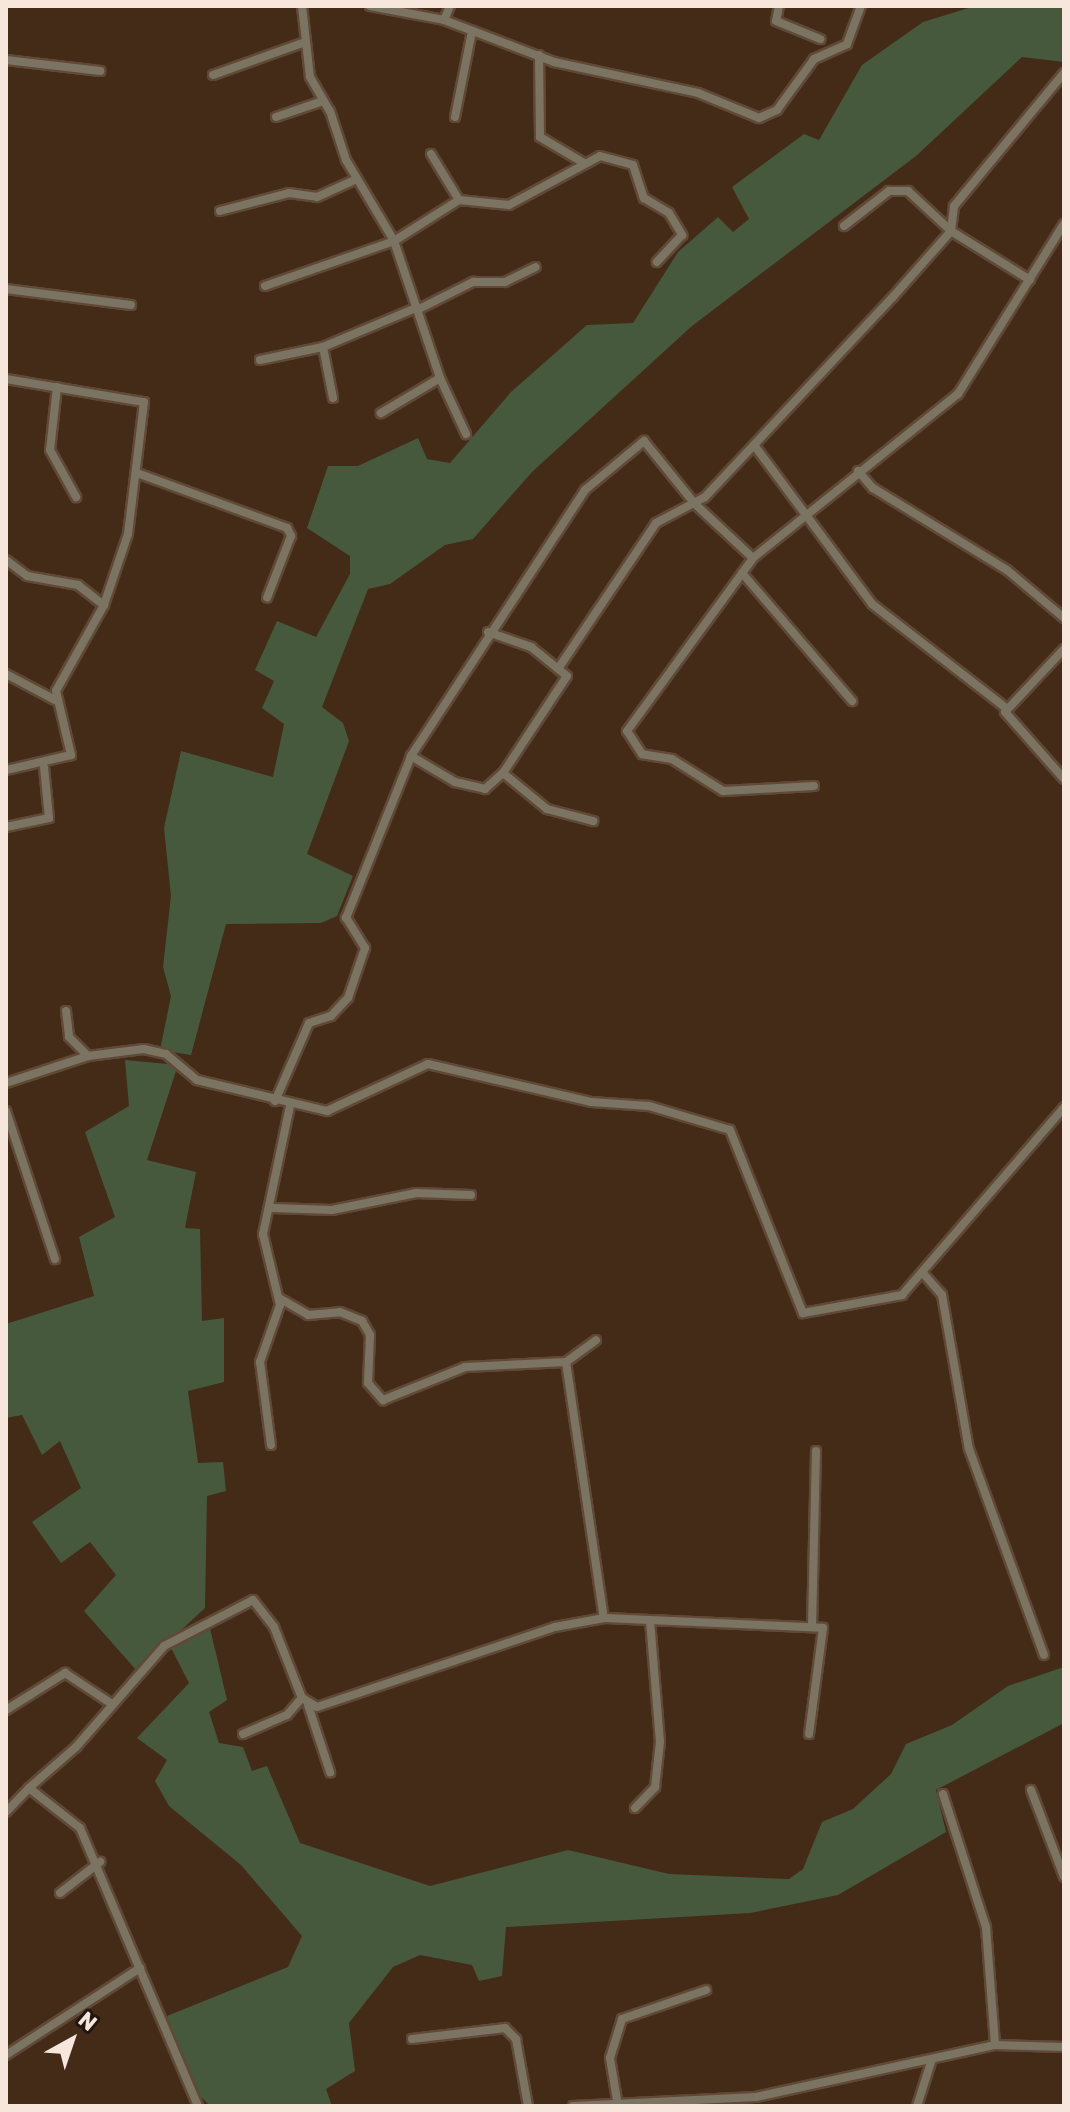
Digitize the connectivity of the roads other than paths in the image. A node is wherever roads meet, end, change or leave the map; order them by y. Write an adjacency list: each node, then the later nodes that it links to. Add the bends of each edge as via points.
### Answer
1 (302, 6): 9 (street)
2 (370, 6): 6 (street)
3 (450, 6): 6 (street)
4 (779, 6): 8 (street, via 776,21)
5 (861, 6): 10 (street, via 847,44 814,59 777,110 759,118 698,93)
6 (444, 20): 7 (street)
7 (472, 31): 10 (street); 17 (street)
8 (820, 39)
9 (305, 42): 14 (street); 15 (street)
10 (539, 55): 19 (street, via 540,137)
11 (6, 60): 12 (street)
12 (100, 71)
13 (1064, 73): 25 (street, via 954,206)
14 (213, 75)
15 (323, 101): 16 (street); 20 (street)
16 (276, 117)
17 (455, 117)
18 (431, 154): 21 (street)
19 (584, 163): 21 (street, via 509,205); 27 (street, via 600,156 625,159 640,175 649,204 669,213 682,235)
20 (357, 179): 22 (street, via 317,197 289,193); 26 (street)
21 (459, 200): 26 (street)
22 (220, 211)
23 (1064, 224): 29 (street)
24 (844, 226): 25 (street, via 900,189)
25 (951, 231): 29 (street); 42 (street)
26 (394, 241): 30 (street); 33 (street)
27 (657, 262)
28 (536, 267): 33 (street, via 505,282 473,282)
29 (1030, 280): 43 (street, via 958,394)
30 (265, 286)
31 (6, 289): 32 (street)
32 (131, 305)
33 (417, 309): 34 (street); 36 (street)
34 (323, 347): 35 (street); 39 (street)
35 (260, 360)
36 (440, 378): 40 (street); 41 (street)
37 (6, 379): 38 (street)
38 (57, 387): 44 (street, via 142,398); 45 (street, via 50,450)
39 (333, 398)
40 (381, 413)
41 (466, 434)
42 (754, 445): 46 (street); 47 (street)
43 (858, 471): 47 (street); 53 (street, via 873,488 1007,570)
44 (137, 473): 51 (street, via 291,531); 52 (street, via 128,534)
45 (76, 497)
46 (695, 504): 48 (street); 54 (street, via 651,445 633,443 585,490); 56 (street, via 656,523)
47 (809, 512): 48 (street); 60 (street, via 835,561 872,604)
48 (753, 558): 50 (street)
49 (6, 560): 52 (street, via 27,576 78,585)
50 (742, 573): 59 (street); 66 (street, via 635,718 628,740 642,754 672,759 723,791)
51 (267, 598)
52 (104, 605): 58 (street)
53 (1064, 618)
54 (488, 632): 56 (street); 61 (street)
55 (1064, 649): 60 (street)
56 (560, 666): 64 (street, via 563,686)
57 (6, 674): 58 (street)
58 (57, 701): 62 (street, via 71,755)
59 (852, 701)
60 (1005, 707): 65 (street, via 1023,740)
61 (411, 756): 64 (street, via 455,782 485,789); 72 (street, via 346,918 365,948 348,998 331,1016 309,1023)
62 (44, 767): 63 (street); 68 (street, via 49,818)
63 (6, 770)
64 (503, 773): 67 (street, via 547,809)
65 (1064, 779)
66 (814, 786)
67 (593, 821)
68 (6, 827)
69 (66, 1011): 70 (street, via 69,1037)
70 (88, 1056): 71 (street); 72 (street, via 155,1050 197,1080)
71 (6, 1083)
72 (275, 1101): 73 (street)
73 (290, 1106): 77 (street); 79 (street, via 339,1110 428,1064 591,1102 649,1106 730,1130 803,1313 902,1295)
74 (1064, 1107): 79 (street)
75 (6, 1111): 78 (street)
76 (471, 1195): 77 (street)
77 (273, 1208): 80 (street, via 262,1246)
78 (55, 1259)
79 (922, 1272): 88 (street, via 942,1295 969,1449)
80 (279, 1298): 82 (street, via 308,1315 340,1312 362,1321 370,1335 368,1383 383,1400 465,1367); 83 (street, via 260,1362)
81 (596, 1340): 82 (street)
82 (566, 1362): 85 (street)
83 (271, 1445)
84 (816, 1451): 87 (street)
85 (604, 1618): 86 (street); 89 (street)
86 (650, 1620): 87 (street); 98 (street, via 660,1742 655,1787)
87 (812, 1627): 93 (street, via 823,1628)
88 (1044, 1655)
89 (305, 1701): 90 (street, via 274,1627 253,1600 164,1646); 92 (street); 94 (street)
90 (112, 1704): 91 (street, via 65,1673); 95 (street)
91 (6, 1710)
92 (243, 1734)
93 (809, 1734)
94 (330, 1772)
95 (29, 1788): 99 (street); 100 (street, via 65,1811)
96 (1031, 1790): 101 (street)
97 (943, 1794): 106 (street, via 986,1927)
98 (635, 1808)
99 (6, 1812)
100 (100, 1862): 102 (street); 103 (street, via 115,1921)
101 (1064, 1877)
102 (60, 1893)
103 (140, 1968): 108 (street); 112 (street)
104 (706, 1990): 110 (street, via 622,2019 610,2058)
105 (412, 2039): 113 (street, via 505,2028 516,2039)
106 (995, 2045): 107 (street); 109 (street)
107 (1064, 2047)
108 (6, 2055)
109 (931, 2062): 111 (street, via 756,2097); 115 (street)
110 (617, 2100): 111 (street); 114 (street)
111 (636, 2103)
112 (198, 2106)
113 (528, 2106)
114 (573, 2106)
115 (917, 2106)

